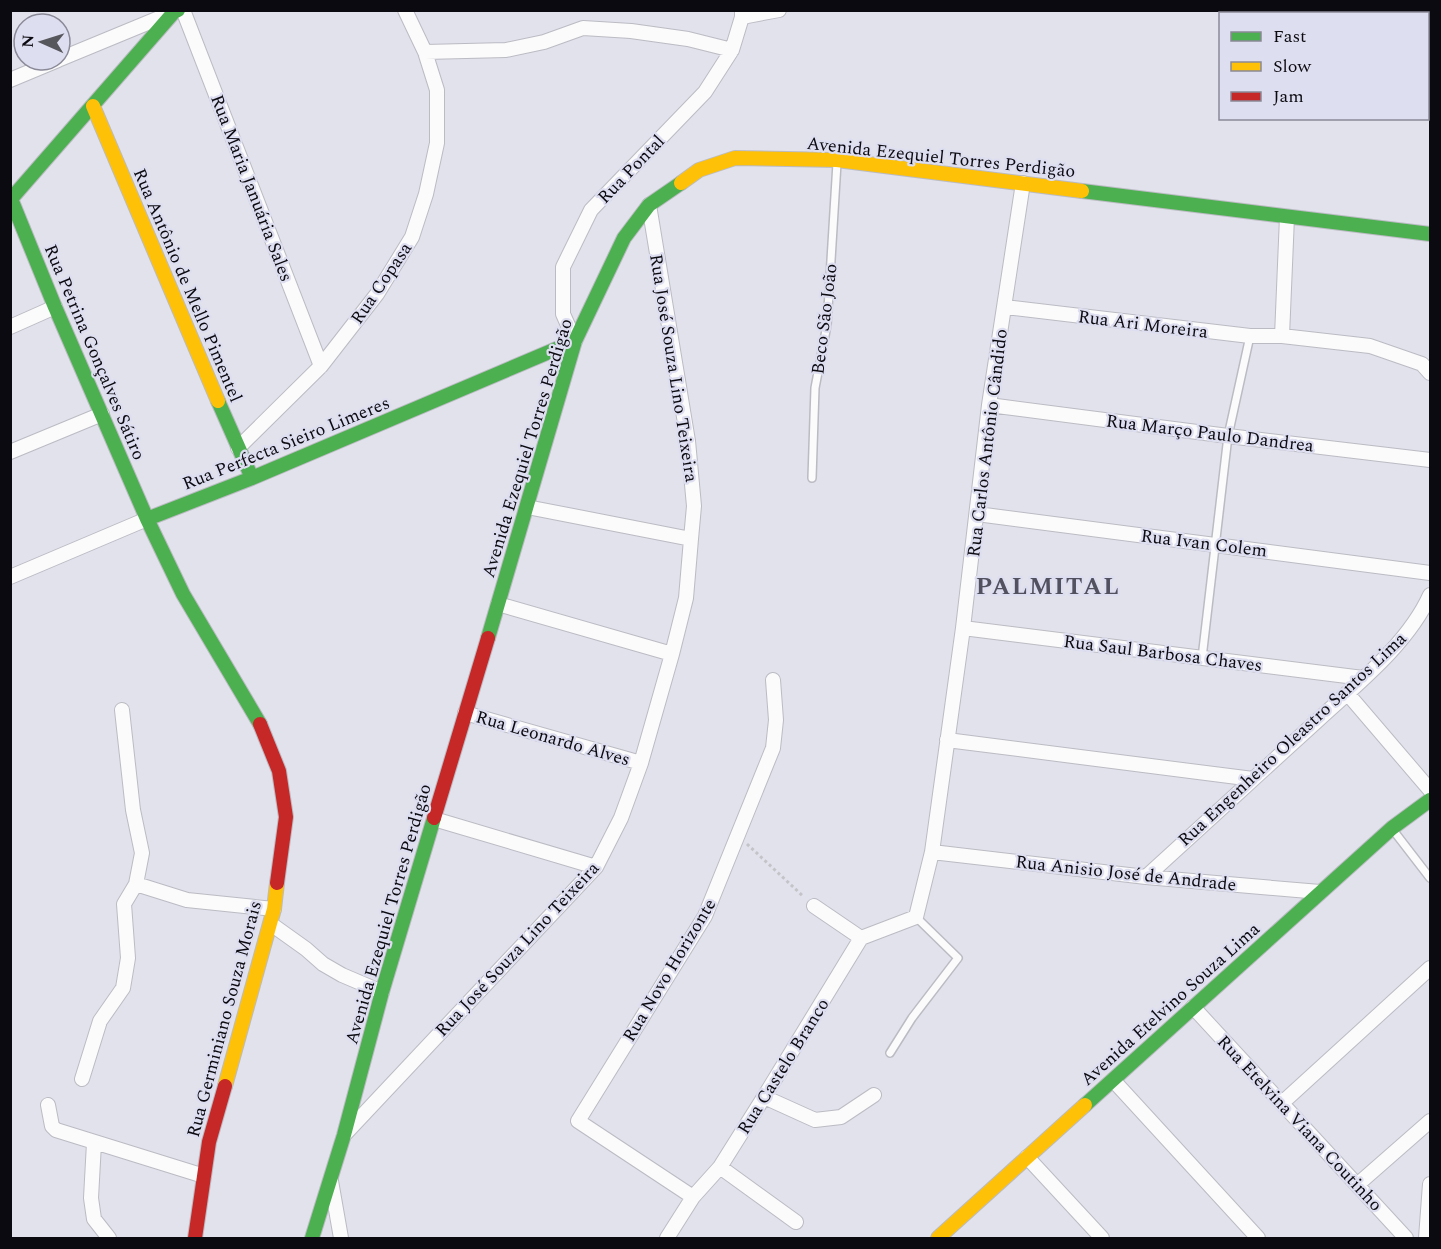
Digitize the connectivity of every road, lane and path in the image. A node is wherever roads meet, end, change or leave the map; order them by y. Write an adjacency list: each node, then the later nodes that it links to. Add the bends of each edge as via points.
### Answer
1 (405, 10): 6 (street, Rua Copasa)
2 (779, 10): 4 (street)
3 (178, 11): 7 (street); 10 (street); 23 (street, Rua Maria Januária Sales)
4 (742, 14): 5 (street, Rua Pontal)
5 (732, 50): 6 (street, via 688,39 583,28 506,50); 22 (street, Rua Pontal, via 705,92 591,210 563,267 563,314)
6 (425, 52): 23 (street, Rua Copasa, via 437,90 437,143 412,237 377,294)
7 (72, 55)
8 (30, 72): 9 (street)
9 (10, 80)
10 (93, 106): 13 (street); 28 (street, Rua Antônio de Mello Pimentel)
11 (837, 160): 12 (street, Avenida Ezequiel Torres Perdigão); 14 (street, Avenida Ezequiel Torres Perdigão, via 735,158 699,170); 32 (lane, Beco São João, via 826,326 815,388)
12 (1023, 183): 15 (street, Avenida Ezequiel Torres Perdigão); 17 (street, Rua Carlos Antônio Cândido)
13 (11, 200): 18 (street, Rua Petrina Gonçalves Sátiro)
14 (649, 205): 22 (street, Avenida Ezequiel Torres Perdigão, via 624,238); 36 (street, Rua José Souza Lino Teixeira, via 688,441 694,506)
15 (1287, 217): 16 (street, Avenida Ezequiel Torres Perdigão); 21 (street)
16 (1431, 234)
17 (1005, 307): 20 (street, Rua Ari Moreira); 25 (street, Rua Carlos Antônio Cândido)
18 (55, 308): 19 (street); 26 (street, Rua Petrina Gonçalves Sátiro)
19 (10, 327)
20 (1250, 336): 21 (street, Rua Ari Moreira); 27 (lane)
21 (1282, 336): 24 (street, Rua Ari Moreira, via 1370,346 1422,364)
22 (575, 341): 31 (street, Rua Perfecta Sieiro Limeres); 33 (street, Avenida Ezequiel Torres Perdigão)
23 (321, 366): 28 (street, Rua Copasa)
24 (1431, 373)
25 (989, 405): 27 (street, Rua Março Paulo Dandrea); 34 (street, Rua Carlos Antônio Cândido)
26 (102, 414): 29 (street); 35 (street, Rua Petrina Gonçalves Sátiro)
27 (1228, 436): 30 (street, Rua Março Paulo Dandrea); 37 (lane)
28 (238, 448): 31 (street, Rua Antônio de Mello Pimentel)
29 (10, 452)
30 (1431, 460)
31 (252, 478): 35 (street, Rua Perfecta Sieiro Limeres)
32 (812, 478)
33 (527, 507): 36 (street); 41 (street, Avenida Ezequiel Torres Perdigão)
34 (977, 514): 37 (street, Rua Ivan Colem); 42 (street, Rua Carlos Antônio Cândido)
35 (147, 519): 39 (street, Rua Perfecta Sieiro Limeres); 65 (street, Rua Germiniano Souza Morais, via 183,594 260,725 279,771 286,817)
36 (691, 539): 43 (street, Rua José Souza Lino Teixeira, via 686,598)
37 (1215, 544): 38 (street, Rua Ivan Colem); 44 (lane)
38 (1431, 573)
39 (10, 577)
40 (1431, 595): 45 (street, Rua Engenheiro Oleastro Santos Lima, via 1403,639)
41 (498, 604): 43 (street); 49 (street, Avenida Ezequiel Torres Perdigão)
42 (963, 628): 44 (street, Rua Saul Barbosa Chaves); 50 (street, Rua Carlos Antônio Cândido)
43 (672, 654): 51 (street, Rua José Souza Lino Teixeira)
44 (1202, 658): 45 (street, Rua Saul Barbosa Chaves)
45 (1363, 678): 47 (street, Rua Engenheiro Oleastro Santos Lima)
46 (773, 680): 57 (street, Rua Novo Horizonte, via 773,748)
47 (1347, 693): 52 (street, Rua Engenheiro Oleastro Santos Lima); 53 (street)
48 (122, 710): 62 (street, via 142,853)
49 (465, 713): 51 (street, Rua Leonardo Alves); 55 (street, Avenida Ezequiel Torres Perdigão)
50 (947, 740): 52 (street); 58 (street, Rua Carlos Antônio Cândido)
51 (641, 763): 59 (street, Rua José Souza Lino Teixeira, via 621,818)
52 (1253, 779): 60 (street, Rua Engenheiro Oleastro Santos Lima)
53 (1431, 790)
54 (1431, 800): 56 (street, Avenida Etelvino Souza Lima)
55 (434, 819): 59 (street); 70 (street, Avenida Ezequiel Torres Perdigão)
56 (1392, 828): 61 (lane); 63 (street, Avenida Etelvino Souza Lima)
57 (738, 835): 64 (path); 89 (street, Rua Novo Horizonte, via 705,916 578,1121)
58 (932, 852): 60 (street, Rua Anisio José de Andrade); 66 (street, Rua Carlos Antônio Cândido)
59 (596, 867): 80 (street, Rua José Souza Lino Teixeira)
60 (1146, 877): 63 (street, Rua Anisio José de Andrade)
61 (1431, 878)
62 (135, 884): 65 (street, via 187,900); 73 (street, via 124,904 128,958 123,988 100,1022)
63 (1320, 892): 71 (street, Avenida Etelvino Souza Lima)
64 (814, 906): 68 (street)
65 (274, 909): 67 (street, Rua Germiniano Souza Morais)
66 (916, 917): 68 (street); 72 (lane, via 958,958)
67 (271, 924): 70 (street, via 323,964); 84 (street, Rua Germiniano Souza Morais, via 209,1142)
68 (861, 938): 76 (street, Rua Castelo Branco)
69 (1431, 968): 77 (street)
70 (382, 992): 80 (street, Avenida Ezequiel Torres Perdigão)
71 (1193, 1007): 74 (street, Avenida Etelvino Souza Lima); 77 (street, Rua Etelvina Viana Coutinho)
72 (890, 1053)
73 (82, 1079)
74 (1113, 1080): 82 (street, Avenida Etelvino Souza Lima); 98 (street)
75 (874, 1095): 76 (street, via 842,1117 815,1120)
76 (764, 1097): 83 (street, Rua Castelo Branco)
77 (1282, 1103): 87 (street, Rua Etelvina Viana Coutinho)
78 (48, 1105): 81 (street, via 56,1130)
79 (1431, 1121): 87 (street)
80 (344, 1135): 85 (street, Avenida Ezequiel Torres Perdigão)
81 (94, 1143): 84 (street); 92 (street, via 94,1219)
82 (1027, 1157): 91 (street, Avenida Etelvino Souza Lima); 97 (street)
83 (720, 1167): 89 (street, Rua Castelo Branco); 90 (street)
84 (204, 1176): 93 (street, Rua Germiniano Souza Morais)
85 (331, 1179): 94 (street, Avenida Ezequiel Torres Perdigão); 95 (street)
86 (1431, 1184): 88 (street)
87 (1357, 1185): 99 (street, Rua Etelvina Viana Coutinho)
88 (1430, 1193): 100 (street)
89 (693, 1197): 96 (street, Rua Castelo Branco)
90 (796, 1222)
91 (946, 1236)
92 (109, 1239)
93 (195, 1239)
94 (312, 1239)
95 (341, 1239)
96 (667, 1239)
97 (1102, 1239)
98 (1258, 1239)
99 (1406, 1239)
100 (1426, 1239)

